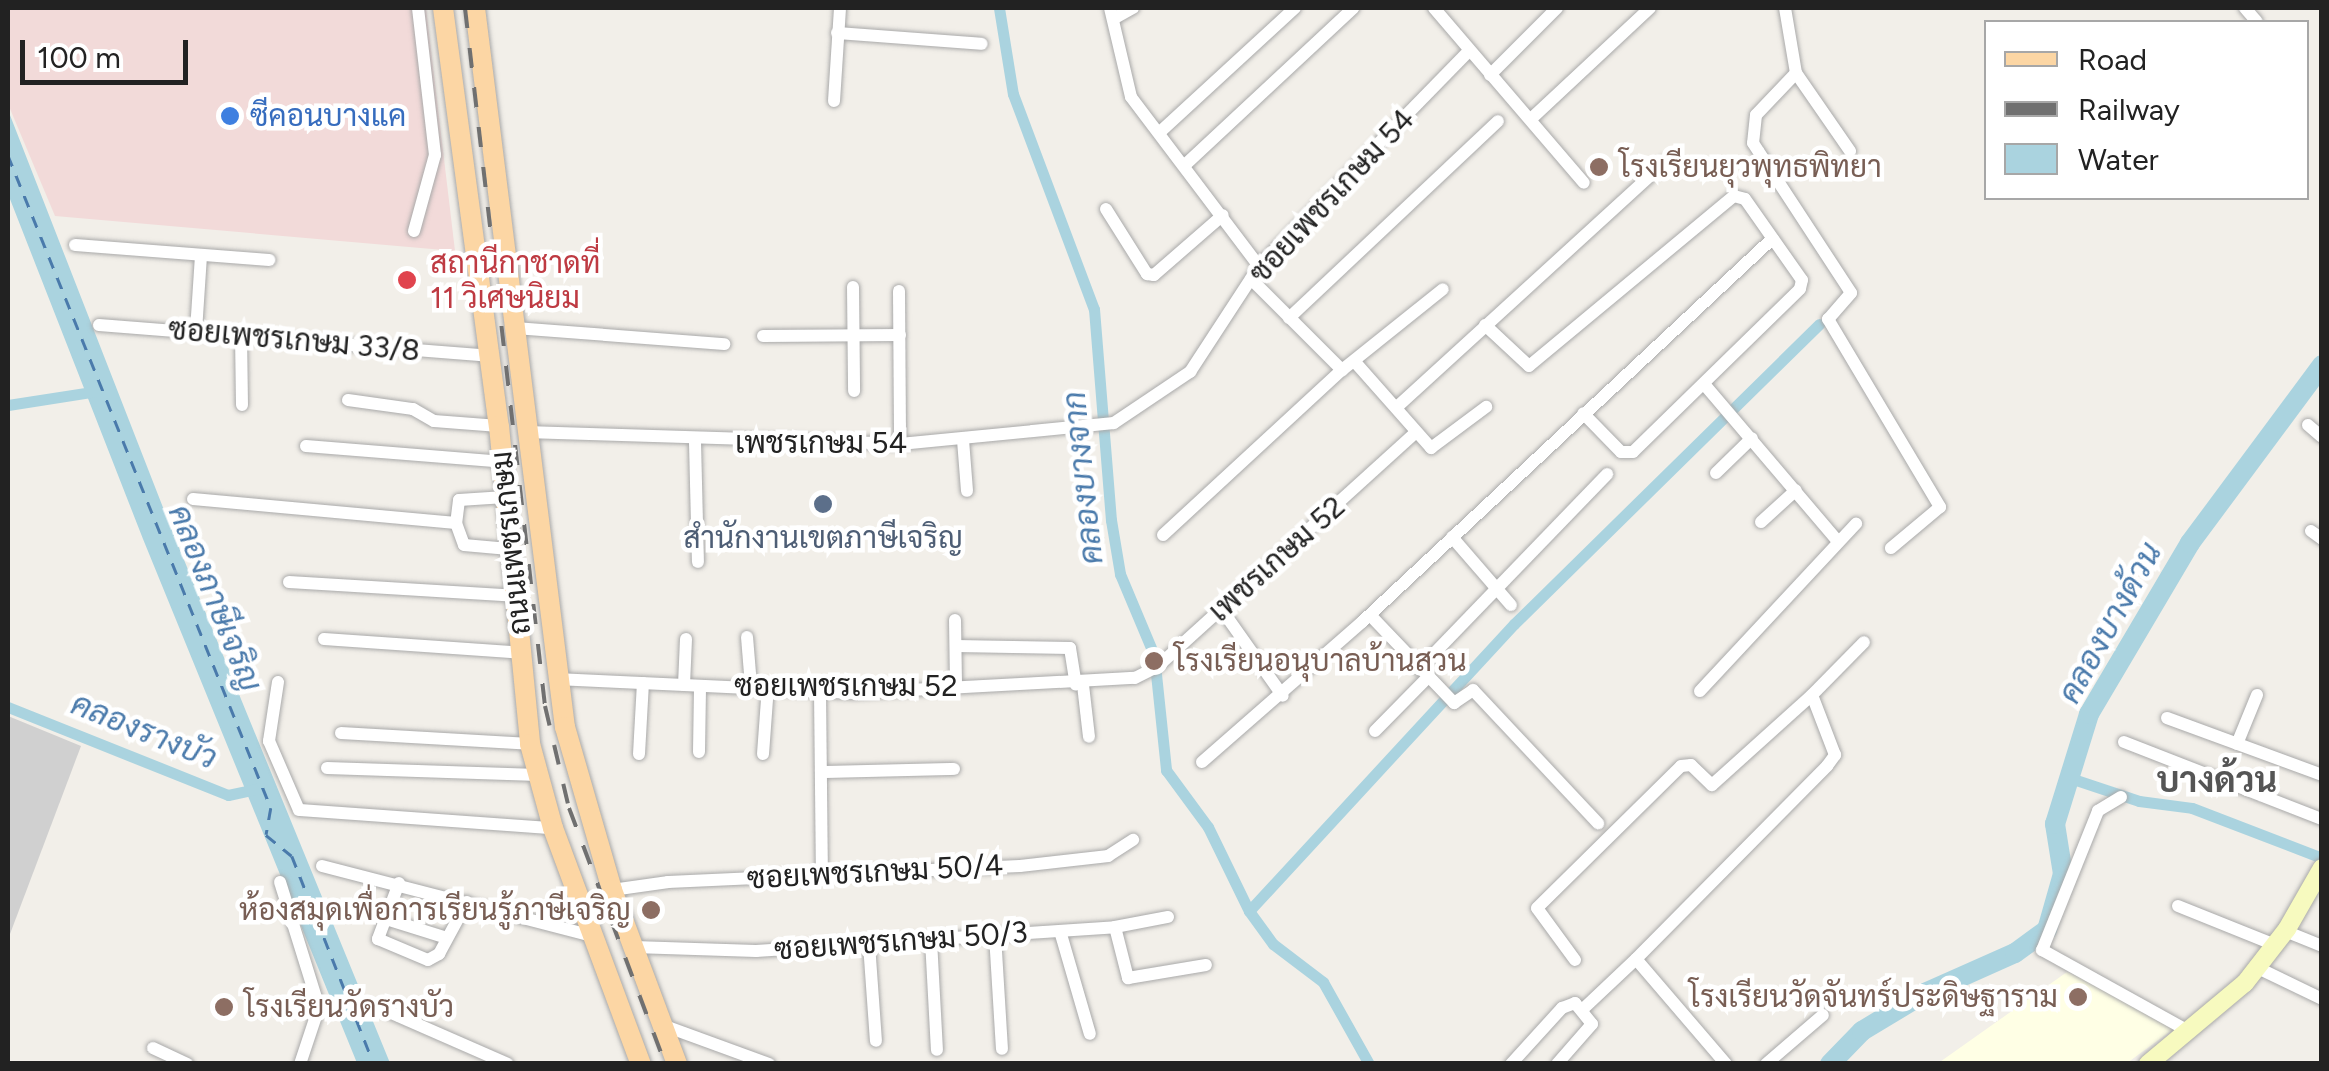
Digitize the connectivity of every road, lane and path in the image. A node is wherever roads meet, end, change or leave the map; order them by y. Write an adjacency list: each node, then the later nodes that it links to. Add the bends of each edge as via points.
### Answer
1 (418, 8): 28 (street, via 435,155)
2 (443, 8): 48 (main road, ถนนเพชรเกษม)
3 (475, 8): 41 (main road, ถนนเพชรเกษม)
4 (840, 8): 13 (street)
5 (1133, 8): 12 (street)
6 (1295, 8): 21 (street)
7 (1353, 8): 24 (street)
8 (1434, 8): 15 (street)
9 (1557, 8): 17 (street)
10 (1650, 8): 19 (street)
11 (1785, 8): 16 (street)
12 (1112, 13): 21 (street, via 1131,97)
13 (838, 33): 14 (street); 18 (street)
14 (982, 44)
15 (1468, 52): 17 (street); 33 (street, ซอยเพชรเกษม 54)
16 (1796, 73): 22 (street); 82 (street, via 1756,115 1754,143 1851,292 1828,319 1940,507)
17 (1490, 75): 19 (street)
18 (834, 101)
19 (1532, 118): 25 (street)
20 (1498, 121): 38 (street)
21 (1160, 132): 24 (street)
22 (1850, 151)
23 (1665, 162): 40 (street)
24 (1186, 164): 27 (street)
25 (1584, 183)
26 (1106, 209): 27 (street, via 1146,274 1154,275)
27 (1222, 215): 33 (street)
28 (414, 231)
29 (1773, 238): 40 (street, via 1744,199 1734,196 1529,366); 51 (street, via 1802,285); 57 (street)
30 (76, 245): 31 (street)
31 (201, 255): 32 (street); 42 (street)
32 (269, 260)
33 (1259, 266): 34 (street, ซอยเพชรเกษม 54)
34 (1251, 279): 38 (street); 58 (street, ซอยเพชรเกษม 54, via 1190,372)
35 (853, 287): 46 (street)
36 (1442, 289): 49 (street)
37 (899, 291): 44 (street)
38 (1289, 318): 50 (street)
39 (99, 325): 42 (street, ซอยเพชรเกษม 33/8)
40 (1484, 326): 55 (street)
41 (514, 328): 47 (street); 61 (main road, ถนนเพชรเกษม)
42 (196, 331): 43 (street, ซอยเพชรเกษม 33/8)
43 (241, 334): 48 (street, ซอยเพชรเกษม 33/8); 54 (street)
44 (900, 335): 46 (street); 67 (street)
45 (763, 336): 46 (street)
46 (853, 336): 52 (street)
47 (724, 344)
48 (490, 356): 60 (main road, ถนนเพชรเกษม)
49 (1355, 362): 50 (street); 55 (street)
50 (1342, 370): 79 (street)
51 (1704, 384): 57 (street, via 1628,454); 64 (street)
52 (854, 391)
53 (348, 400): 60 (street, via 412,409 434,421)
54 (242, 404)
55 (1398, 406): 62 (street)
56 (1486, 408): 62 (street, via 1438,447)
57 (1583, 413): 80 (street)
58 (1114, 423): 65 (street, เพชรเกษม 54)
59 (2308, 425): 63 (street)
60 (498, 426): 69 (main road, ถนนเพชรเกษม)
61 (526, 432): 66 (street, เพชรเกษม 54); 100 (main road, ถนนเพชรเกษม)
62 (1414, 434): 89 (street, เพชรเกษม 52)
63 (2322, 437)
64 (1752, 438): 70 (street); 72 (street)
65 (962, 440): 67 (street, เพชรเกษม 54); 73 (street)
66 (695, 442): 67 (street, เพชรเกษม 54); 84 (street)
67 (900, 444)
68 (306, 446): 69 (street)
69 (503, 462): 74 (main road, ถนนเพชรเกษม)
70 (1716, 472)
71 (1607, 474): 86 (street)
72 (1796, 490): 76 (street); 81 (street)
73 (967, 491)
74 (505, 497): 77 (street, via 459,500); 83 (main road, ถนนเพชรเกษม)
75 (193, 500): 77 (street)
76 (1761, 522)
77 (456, 523): 83 (street, via 464,546)
78 (1856, 524): 81 (street)
79 (1163, 534)
80 (1452, 537): 86 (street); 90 (street)
81 (1837, 540): 110 (street)
82 (1891, 548)
83 (509, 549): 87 (main road, ถนนเพชรเกษม)
84 (698, 562)
85 (289, 582): 87 (street)
86 (1496, 588): 88 (street); 98 (street)
87 (515, 596): 97 (main road, ถนนเพชรเกษม)
88 (1511, 605)
89 (1222, 610): 99 (street, เพชรเกษม 52); 111 (street)
90 (1370, 614): 98 (street); 111 (street)
91 (955, 620): 96 (street)
92 (747, 637): 105 (street)
93 (324, 639): 97 (street)
94 (686, 639): 103 (street)
95 (1864, 642): 112 (street)
96 (956, 646): 104 (street, via 1070,648); 108 (street)
97 (522, 653): 119 (main road, ถนนเพชรเกษม)
98 (1423, 674): 115 (street); 132 (street, via 1456,703 1473,690)
99 (1135, 678): 104 (street, ซอยเพชรเกษม 52)
100 (556, 679): 102 (street, ซอยเพชรเกษม 52); 140 (main road, ถนนเพชรเกษม)
101 (278, 682): 133 (street, via 269,741 299,810)
102 (642, 683): 103 (street, ซอยเพชรเกษม 52); 122 (street)
103 (684, 685): 107 (street, ซอยเพชรเกษม 52)
104 (1080, 685): 108 (street, ซอยเพชรเกษม 52); 117 (street)
105 (751, 686): 106 (street, ซอยเพชรเกษม 52); 107 (street, ซอยเพชรเกษม 52)
106 (768, 686): 109 (street, ซอยเพชรเกษม 52); 123 (street)
107 (700, 687): 121 (street)
108 (956, 687): 109 (street, ซอยเพชรเกษม 52)
109 (820, 691): 127 (street)
110 (1700, 691)
111 (1282, 696): 124 (street)
112 (1812, 696): 155 (street, via 1712,785 1691,765 1681,766 1537,908); 156 (street, via 1835,755)
113 (2257, 696): 120 (street)
114 (2167, 718): 120 (street)
115 (1375, 731)
116 (341, 733): 119 (street)
117 (1090, 736)
118 (2124, 742): 131 (street)
119 (530, 744): 128 (main road, ถนนเพชรเกษม)
120 (2237, 744): 129 (street)
121 (699, 752)
122 (639, 754)
123 (763, 754)
124 (1202, 762)
125 (327, 768): 128 (street)
126 (954, 769): 127 (street)
127 (821, 772): 136 (street)
128 (538, 775): 133 (main road, ถนนเพชรเกษม)
129 (2322, 776)
130 (2121, 797): 164 (street, via 2098,811 2042,950)
131 (2322, 819)
132 (1598, 823)
133 (553, 828): 148 (main road, ถนนเพชรเกษม)
134 (1134, 840): 136 (street, ซอยเพชรเกษม 50/4, via 1108,856)
135 (322, 866): 137 (street)
136 (822, 876): 140 (street, ซอยเพชรเกษม 50/4)
137 (399, 883): 141 (street); 144 (street)
138 (2317, 884): 150 (street)
139 (279, 886): 171 (street, via 319,1007)
140 (612, 890): 154 (main road, ถนนเพชรเกษม)
141 (467, 902): 148 (street); 149 (street)
142 (2178, 906): 150 (street)
143 (1168, 916): 145 (street, ซอยเพชรเกษม 50/3)
144 (383, 918): 149 (street); 149 (street, via 381,943 428,960)
145 (1115, 927): 146 (street, ซอยเพชรเกษม 50/3); 157 (street, via 1128,978)
146 (1060, 931): 147 (street, ซอยเพชรเกษม 50/3); 165 (street)
147 (994, 935): 151 (street, ซอยเพชรเกษม 50/3); 168 (street)
148 (592, 936): 173 (main road, ถนนเพชรเกษม)
149 (447, 938)
150 (2280, 938): 153 (street); 158 (street)
151 (931, 940): 152 (street, ซอยเพชรเกษม 50/3); 169 (street)
152 (869, 944): 154 (street, ซอยเพชรเกษม 50/3); 166 (street)
153 (2322, 946)
154 (634, 947): 163 (main road, ถนนเพชรเกษม)
155 (1574, 960)
156 (1636, 960): 161 (street); 178 (street)
157 (1206, 965)
158 (2258, 968): 159 (street); 164 (street)
159 (2322, 998)
160 (382, 1009): 172 (street)
161 (1583, 1009): 176 (street, via 1568,1003); 177 (street, via 1591,1018 1589,1030)
162 (1823, 1014): 179 (street)
163 (662, 1025): 174 (main road, ถนนเพชรเกษม); 175 (street)
164 (2190, 1032): 180 (street)
165 (1090, 1034)
166 (876, 1041)
167 (153, 1048): 170 (street)
168 (1002, 1048)
169 (937, 1050)
170 (188, 1064)
171 (300, 1064)
172 (508, 1064)
173 (641, 1064)
174 (677, 1064)
175 (768, 1064)
176 (1512, 1064)
177 (1557, 1064)
178 (1726, 1064)
179 (1766, 1064)
180 (2148, 1064)

